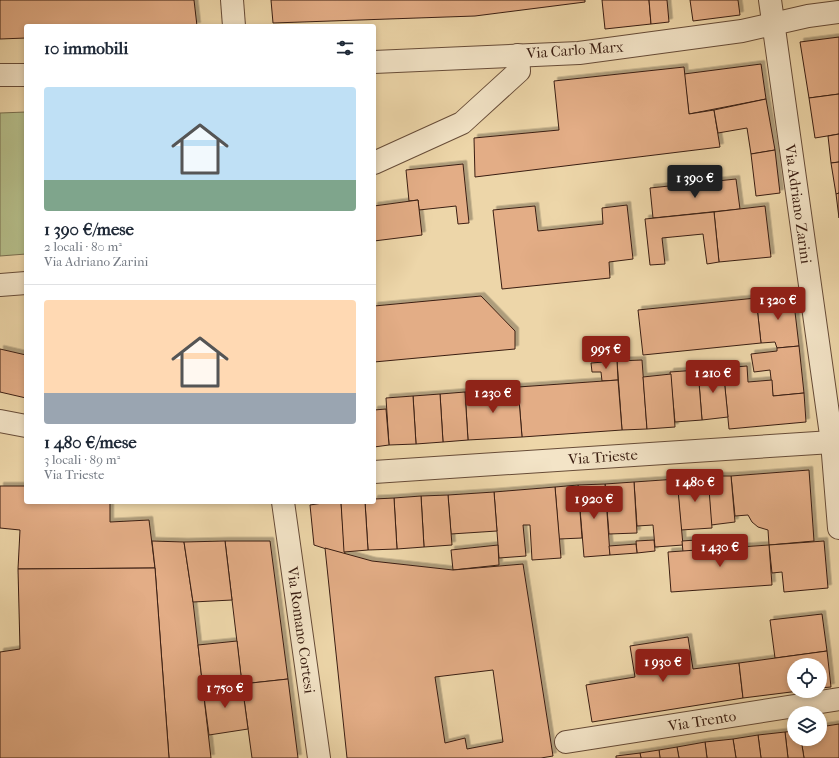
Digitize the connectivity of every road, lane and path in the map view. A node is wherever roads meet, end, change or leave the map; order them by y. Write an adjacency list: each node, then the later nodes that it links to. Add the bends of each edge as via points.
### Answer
1 (232, 0): 5 (street)
2 (770, 0): 4 (street, Via Adriano Zarini)
3 (839, 12): 4 (street, Via Carlo Marx)
4 (773, 23): 6 (street, Via Carlo Marx, via 742,31 579,53); 15 (street, Via Adriano Zarini)
5 (234, 24)
6 (518, 55): 7 (street, Via Carlo Marx); 10 (street, via 519,71 462,123)
7 (376, 62)
8 (0, 75): 9 (street)
9 (24, 75)
10 (376, 161)
11 (24, 284): 12 (street)
12 (0, 285)
13 (0, 420): 14 (street)
14 (24, 426)
15 (832, 442): 16 (street, Via Trieste); 18 (street, Via Adriano Zarini)
16 (376, 472)
17 (283, 504): 21 (street, Via Romano Cortesi)
18 (839, 528)
19 (839, 699): 20 (street, Via Trento)
20 (566, 742)
21 (319, 758)

